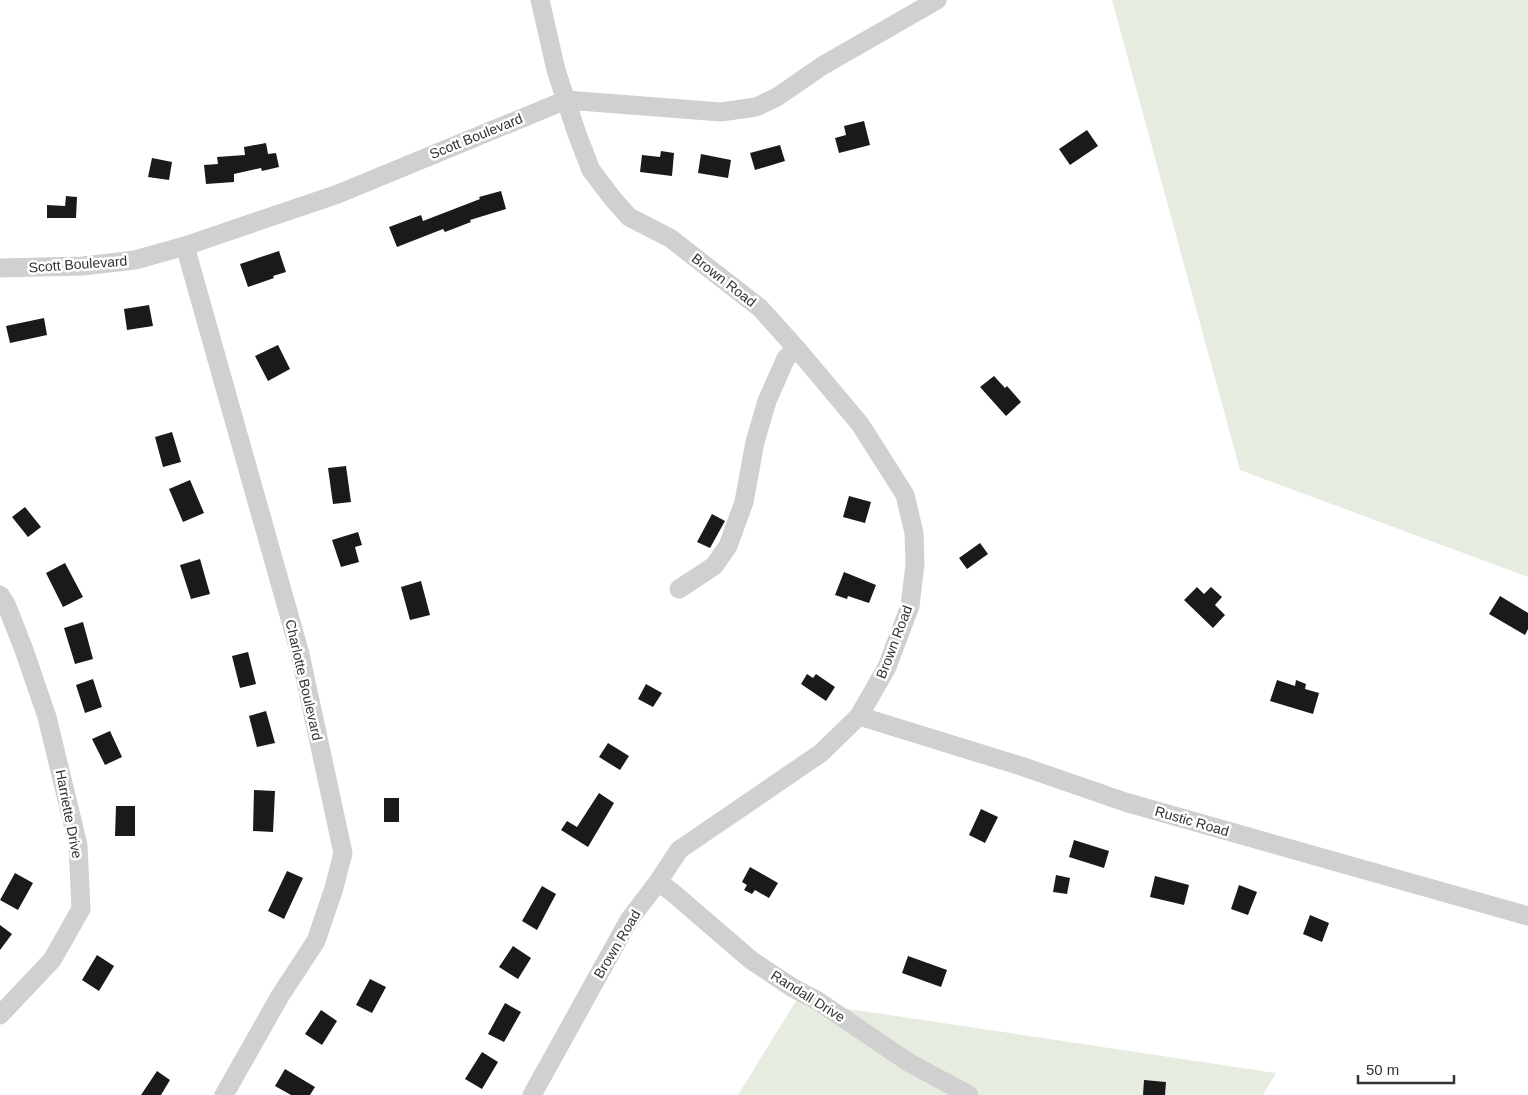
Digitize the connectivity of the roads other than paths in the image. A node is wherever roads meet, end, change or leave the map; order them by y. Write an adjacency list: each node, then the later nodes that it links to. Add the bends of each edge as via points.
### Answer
1 (540, 0): 3 (street, Brown Road)
2 (937, 0): 3 (street, Scott Boulevard, via 756,107 721,112)
3 (566, 100): 4 (street, Scott Boulevard, via 338,194); 6 (street, Brown Road, via 591,170 613,200 629,217 670,238 760,308)
4 (185, 246): 5 (street, Scott Boulevard, via 134,260 83,266); 13 (street, Charlotte Boulevard, via 300,654 343,853 316,941 280,996)
5 (0, 268)
6 (797, 349): 7 (street, via 786,358 767,401 755,442 744,502 728,546 714,566); 9 (street, Brown Road, via 860,424 888,468 904,495 914,533 916,564 910,606 887,667)
7 (679, 589)
8 (0, 595): 12 (street, Harriette Drive, via 48,717 78,845 81,909 52,960)
9 (859, 716): 10 (street, Brown Road, via 820,753 679,850); 11 (street, Rustic Road, via 1125,802)
10 (658, 882): 14 (street, Brown Road, via 629,920); 15 (street, Randall Drive, via 751,960 908,1062)
11 (1528, 916)
12 (0, 1015)
13 (224, 1095)
14 (532, 1095)
15 (969, 1095)

